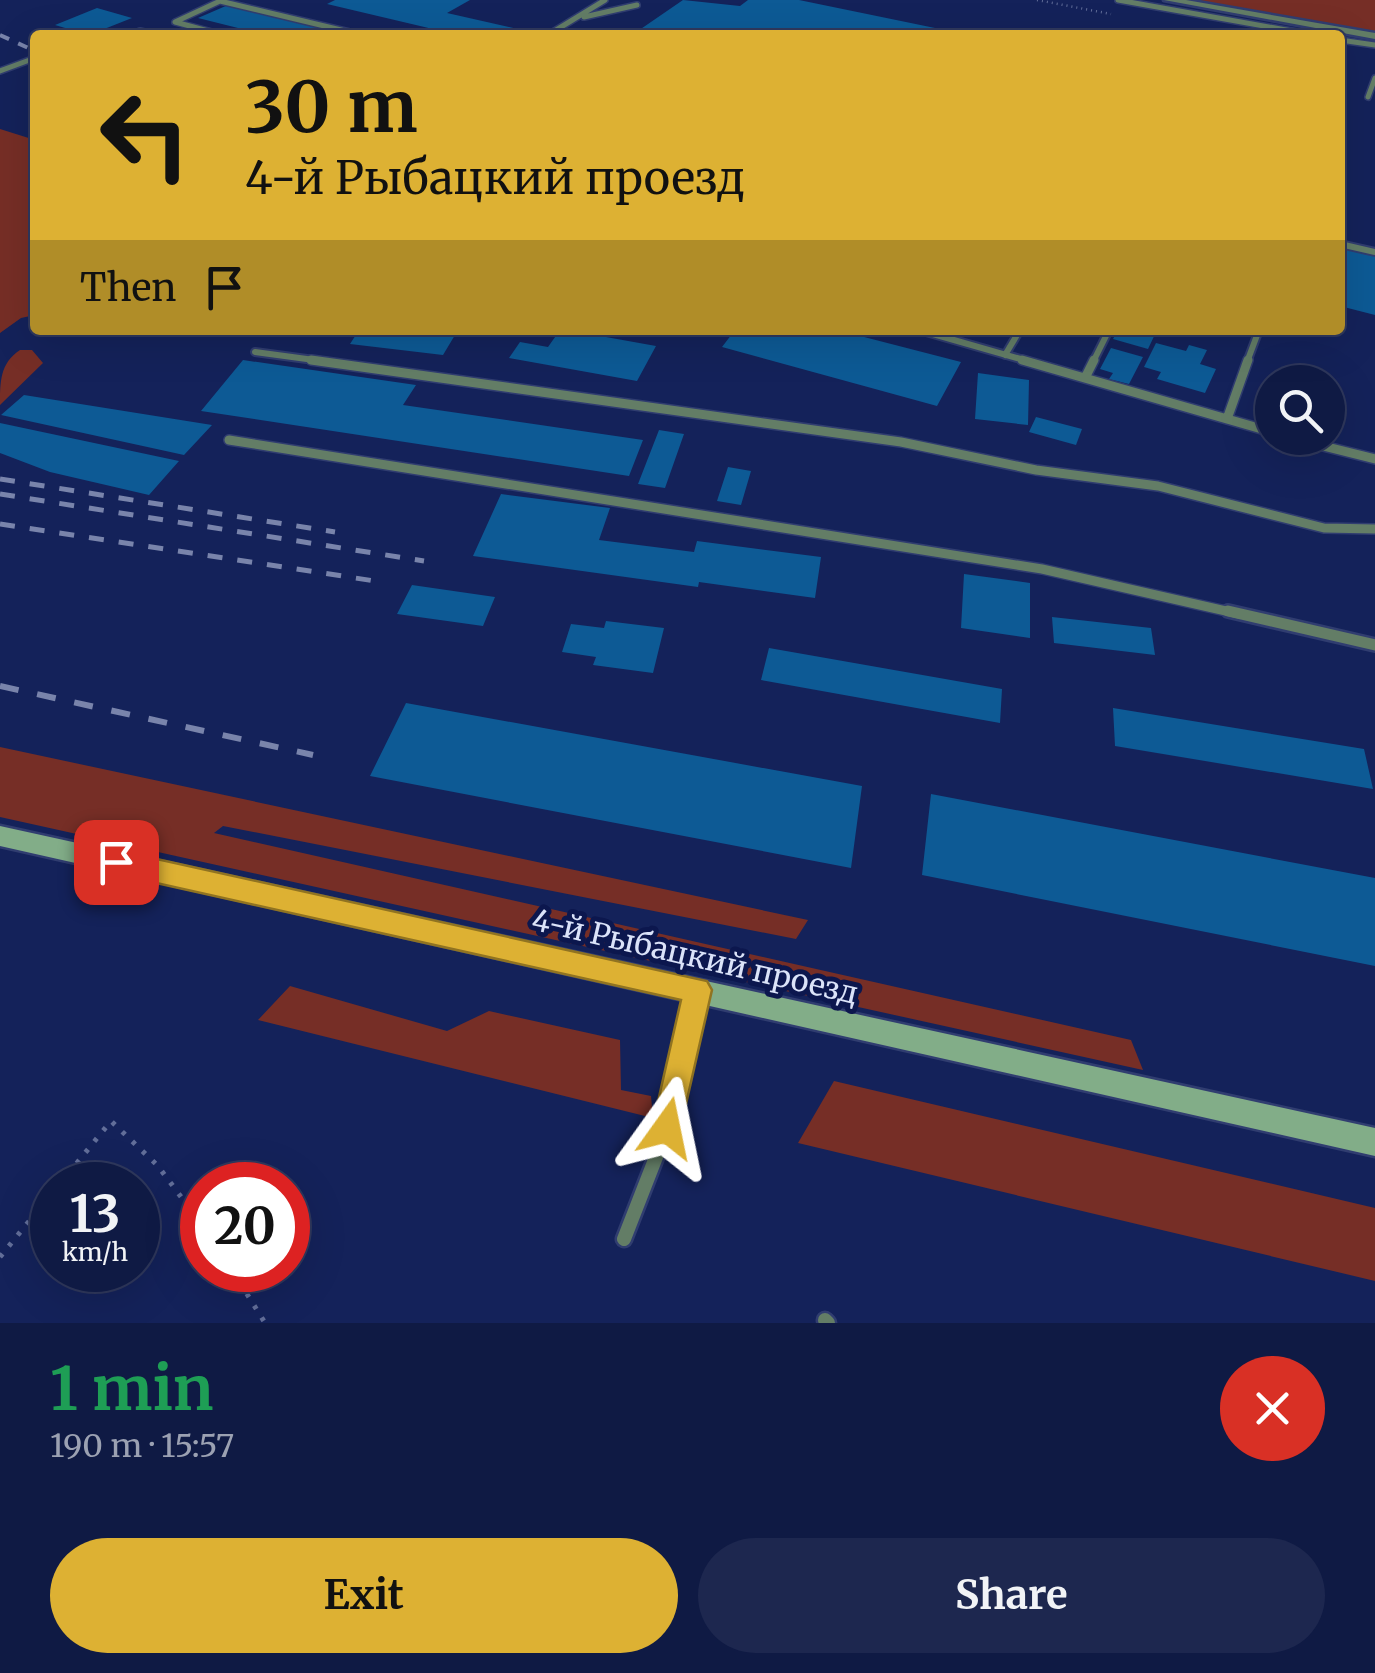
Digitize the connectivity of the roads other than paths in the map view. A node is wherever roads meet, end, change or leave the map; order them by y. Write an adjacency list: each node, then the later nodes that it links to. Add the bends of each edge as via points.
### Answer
1 (605, 0): 5 (lane)
2 (1118, 0): 9 (lane)
3 (1169, 0): 10 (street)
4 (637, 5): 5 (lane)
5 (574, 19): 8 (lane)
6 (204, 30): 7 (lane, via 175,22 220,2)
7 (340, 30)
8 (556, 30)
9 (1286, 30)
10 (1341, 30)
11 (1345, 31): 12 (street)
12 (1375, 36)
13 (1345, 41): 14 (lane)
14 (1375, 45)
15 (30, 60): 16 (lane)
16 (0, 71)
17 (1375, 78): 18 (lane)
18 (1368, 96)
19 (1345, 245): 20 (lane)
20 (1375, 252)
21 (936, 335): 26 (lane)
22 (1017, 335): 26 (lane)
23 (1106, 335): 27 (lane)
24 (1258, 335): 28 (lane)
25 (255, 352): 33 (lane, via 901,442 1158,486 1324,528)
26 (1004, 355): 27 (lane)
27 (1084, 378): 28 (lane)
28 (1227, 419): 29 (lane)
29 (1255, 427)
30 (229, 440): 34 (lane, via 1042,569)
31 (1345, 451): 32 (lane)
32 (1375, 458)
33 (1375, 528)
34 (1375, 645)
35 (0, 836): 36 (street, 4-й Рыбацкий проезд)
36 (697, 990): 37 (street, 4-й Рыбацкий проезд); 38 (lane, via 667,1128)
37 (1375, 1142)
38 (624, 1239)

